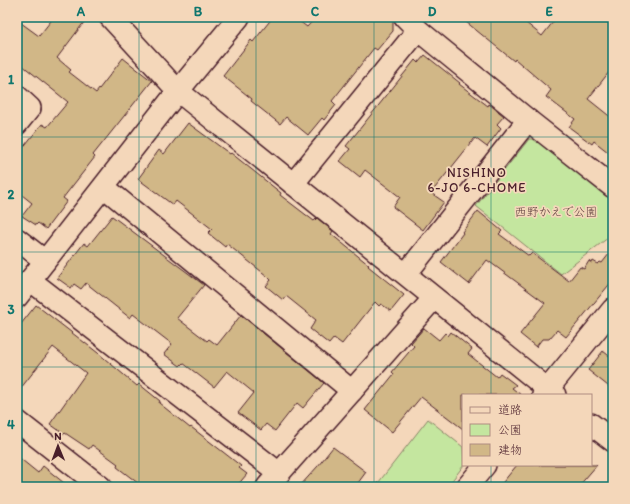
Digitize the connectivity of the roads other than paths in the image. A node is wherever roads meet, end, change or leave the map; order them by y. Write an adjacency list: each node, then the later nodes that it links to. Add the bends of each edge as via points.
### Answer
1 (110, 17): 4 (street)
2 (239, 17): 4 (street)
3 (411, 23): 6 (street); 8 (street)
4 (178, 91): 8 (street); 10 (street)
5 (17, 96): 7 (street, via 30,108)
6 (528, 120): 9 (street); 13 (street)
7 (17, 124)
8 (293, 184): 13 (street)
9 (613, 186)
10 (104, 187): 12 (street); 18 (street)
11 (17, 239): 12 (street)
12 (45, 261): 14 (street)
13 (406, 274): 16 (street)
14 (30, 280): 15 (street); 24 (street)
15 (17, 297)
16 (434, 298): 18 (street); 19 (street)
17 (613, 310): 19 (street)
18 (352, 391): 24 (street)
19 (549, 393)
20 (17, 421): 25 (street)
21 (592, 425): 22 (street)
22 (613, 441)
23 (484, 466): 26 (street)
24 (273, 480)
25 (101, 487)
26 (467, 487)

